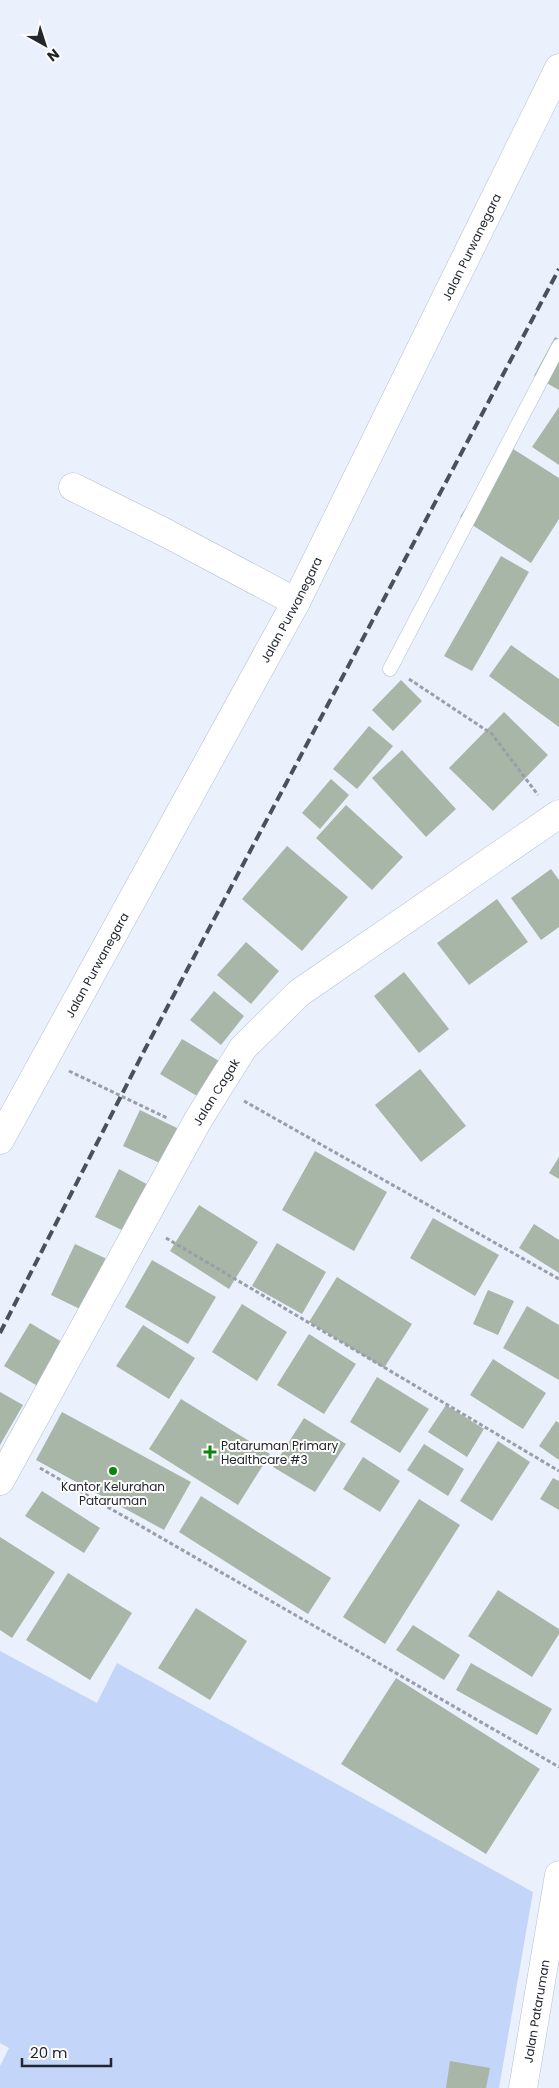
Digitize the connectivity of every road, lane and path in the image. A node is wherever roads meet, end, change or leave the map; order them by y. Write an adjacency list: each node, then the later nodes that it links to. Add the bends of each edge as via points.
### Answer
1 (559, 68): 4 (street, Jalan Purwanegara)
2 (559, 346): 5 (lane)
3 (74, 487): 4 (street)
4 (296, 602): 7 (street, Jalan Purwanegara)
5 (390, 669): 6 (path, via 492,734)
6 (557, 816): 8 (street, Jalan Cagak, via 299,993 243,1048)
7 (46, 1059): 9 (path); 10 (street, Jalan Purwanegara)
8 (219, 1086): 9 (street, Jalan Cagak); 12 (path)
9 (192, 1130): 11 (street, Jalan Cagak)
10 (0, 1140)
11 (141, 1223): 13 (street, Jalan Cagak); 14 (path)
12 (559, 1279)
13 (15, 1453): 15 (street, Jalan Cagak); 16 (path)
14 (559, 1471)
15 (0, 1481)
16 (559, 1767)
17 (559, 1875): 18 (street, Jalan Pataruman)
18 (523, 2088)

